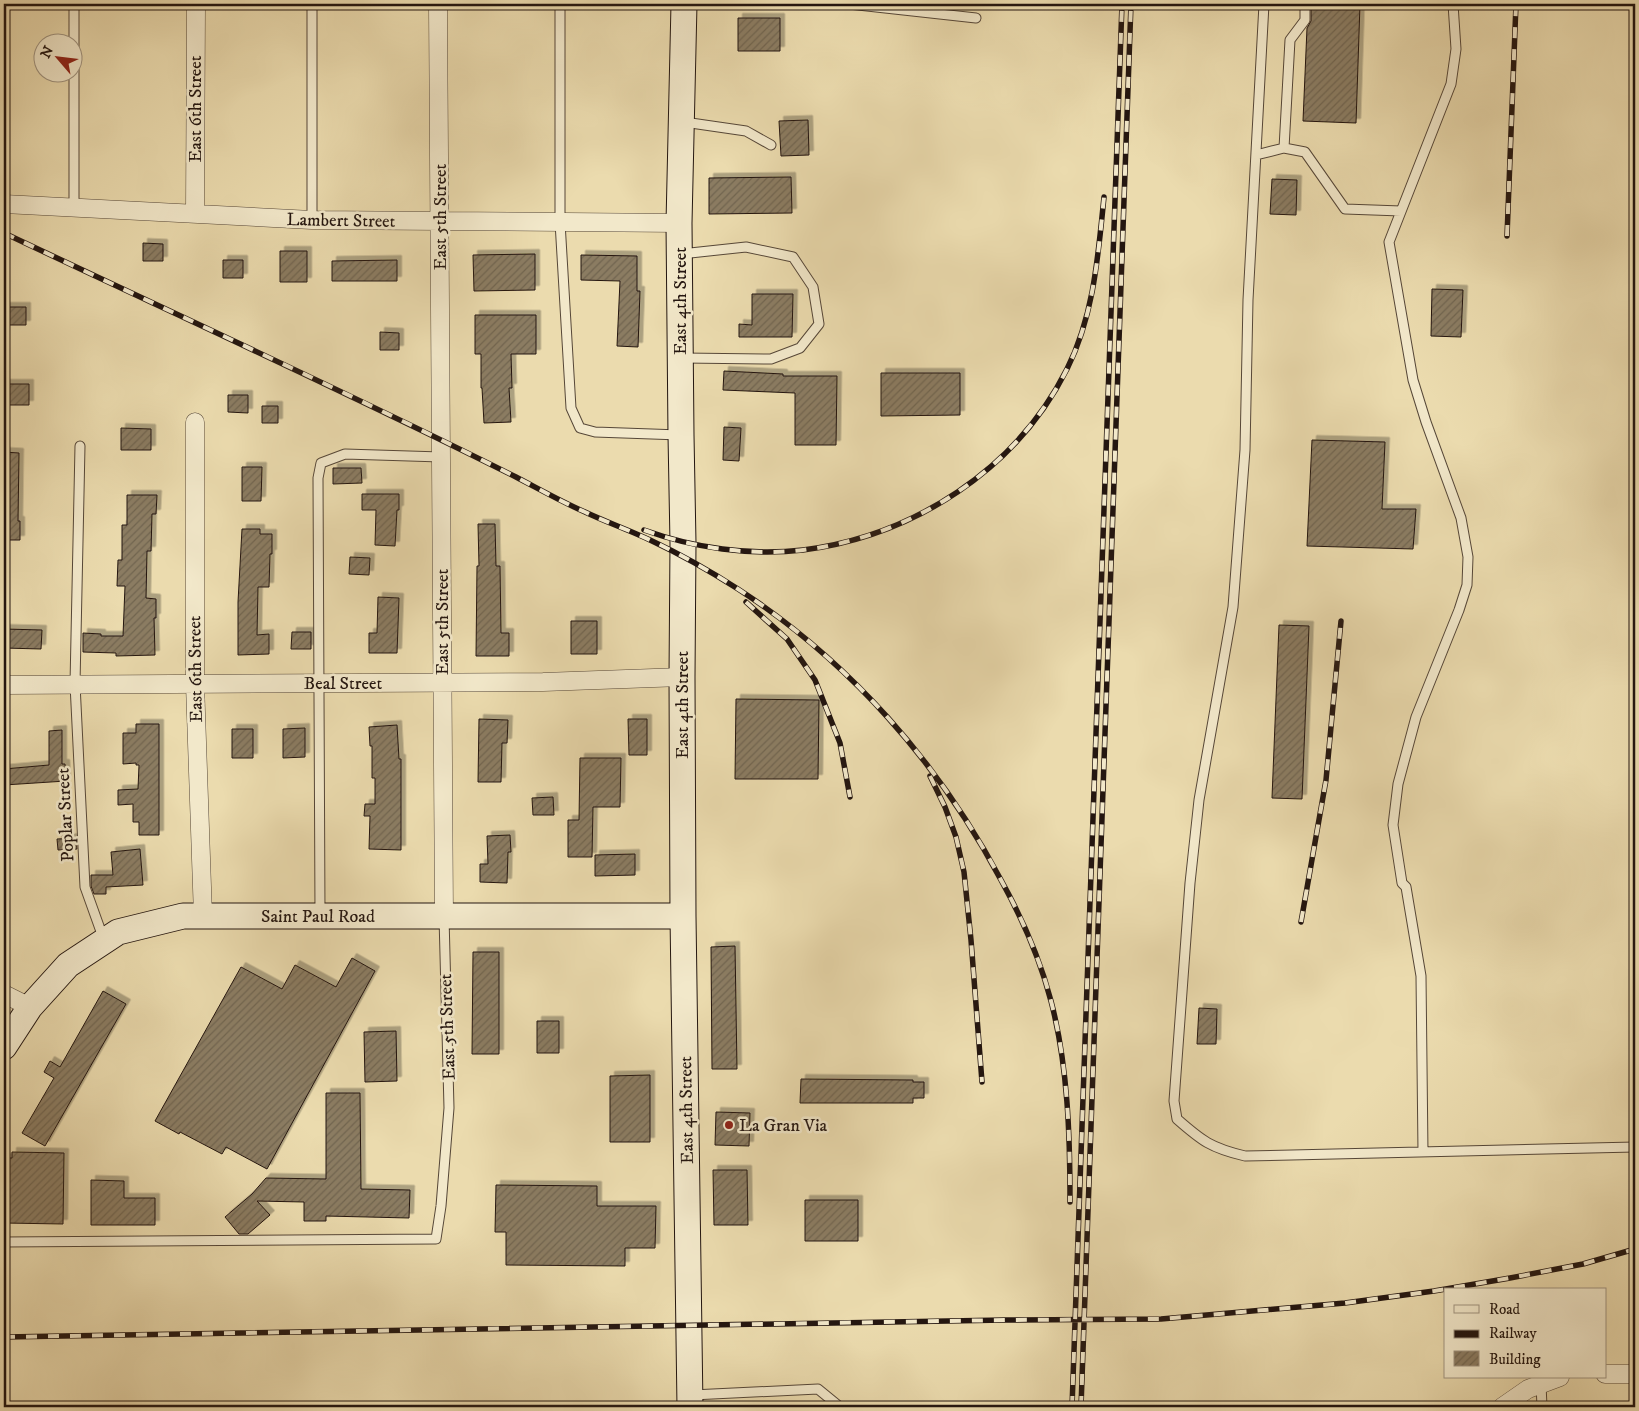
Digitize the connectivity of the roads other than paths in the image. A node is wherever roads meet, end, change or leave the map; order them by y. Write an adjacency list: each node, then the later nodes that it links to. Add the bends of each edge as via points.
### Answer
1 (74, 4): 17 (lane)
2 (196, 4): 19 (street, East 6th Street)
3 (312, 4): 20 (lane)
4 (438, 4): 21 (street, East 5th Street)
5 (560, 4): 22 (lane)
6 (684, 4): 12 (main road, East 4th Street)
7 (849, 4): 11 (lane)
8 (1264, 4): 15 (lane)
9 (1305, 4): 14 (lane, via 1305,20 1290,40)
10 (1452, 4): 18 (lane, via 1456,49 1451,84)
11 (976, 18)
12 (681, 122): 13 (lane, via 746,131); 23 (main road, East 4th Street)
13 (771, 145)
14 (1284, 148): 15 (lane); 18 (lane, via 1305,152 1344,209)
15 (1256, 155): 45 (lane, via 1248,300 1245,450 1233,607 1199,800 1174,1101 1177,1118 1204,1142 1245,1156)
16 (4, 204): 17 (street, Lambert Street)
17 (74, 208): 19 (street, Lambert Street)
18 (1401, 211): 45 (lane, via 1389,242 1413,380 1461,518 1468,557 1466,585 1459,610 1416,717 1398,784 1393,825 1421,976)
19 (194, 214): 20 (street, Lambert Street)
20 (312, 220): 21 (street, Lambert Street)
21 (440, 221): 22 (street, Lambert Street); 29 (street, East 5th Street)
22 (560, 222): 23 (street, Lambert Street); 27 (lane, via 571,408 580,428 595,432)
23 (679, 223): 24 (main road, East 4th Street)
24 (680, 254): 25 (main road, East 4th Street); 25 (lane, via 746,247 793,257 813,287 819,324 800,348 771,359)
25 (680, 358): 27 (main road, East 4th Street)
26 (195, 422): 34 (street, East 6th Street)
27 (680, 435): 30 (main road, East 4th Street)
28 (80, 446): 33 (lane, Poplar Street)
29 (441, 457): 31 (lane, via 345,454 321,463 318,478); 32 (street, East 5th Street)
30 (682, 677): 32 (street, Beal Street); 39 (main road, East 4th Street)
31 (319, 683): 32 (street, Beal Street); 34 (street, Beal Street); 37 (lane)
32 (442, 683): 38 (street, East 5th Street)
33 (75, 684): 34 (street, Beal Street); 35 (street, Beal Street); 40 (lane, Poplar Street, via 85,887)
34 (194, 684): 36 (street, East 6th Street)
35 (4, 685)
36 (203, 916): 37 (main road, Saint Paul Road); 40 (main road, Saint Paul Road, via 183,916 118,932)
37 (320, 916): 38 (main road, Saint Paul Road)
38 (444, 916): 39 (main road, Saint Paul Road); 46 (lane, East 5th Street, via 449,1108 442,1206 436,1239)
39 (684, 916): 51 (main road, East 4th Street)
40 (105, 941): 42 (main road, Saint Paul Road, via 68,964)
41 (4, 994): 42 (street)
42 (30, 1007): 43 (main road, Saint Paul Road)
43 (4, 1047)
44 (1635, 1147): 45 (lane)
45 (1423, 1152)
46 (4, 1242)
47 (1606, 1374): 48 (street)
48 (1635, 1374)
49 (1557, 1378): 50 (street)
50 (1542, 1384): 53 (street, via 1528,1389); 54 (lane)
51 (690, 1401): 52 (lane, via 818,1389)
52 (840, 1407)
53 (1502, 1407)
54 (1542, 1407)

